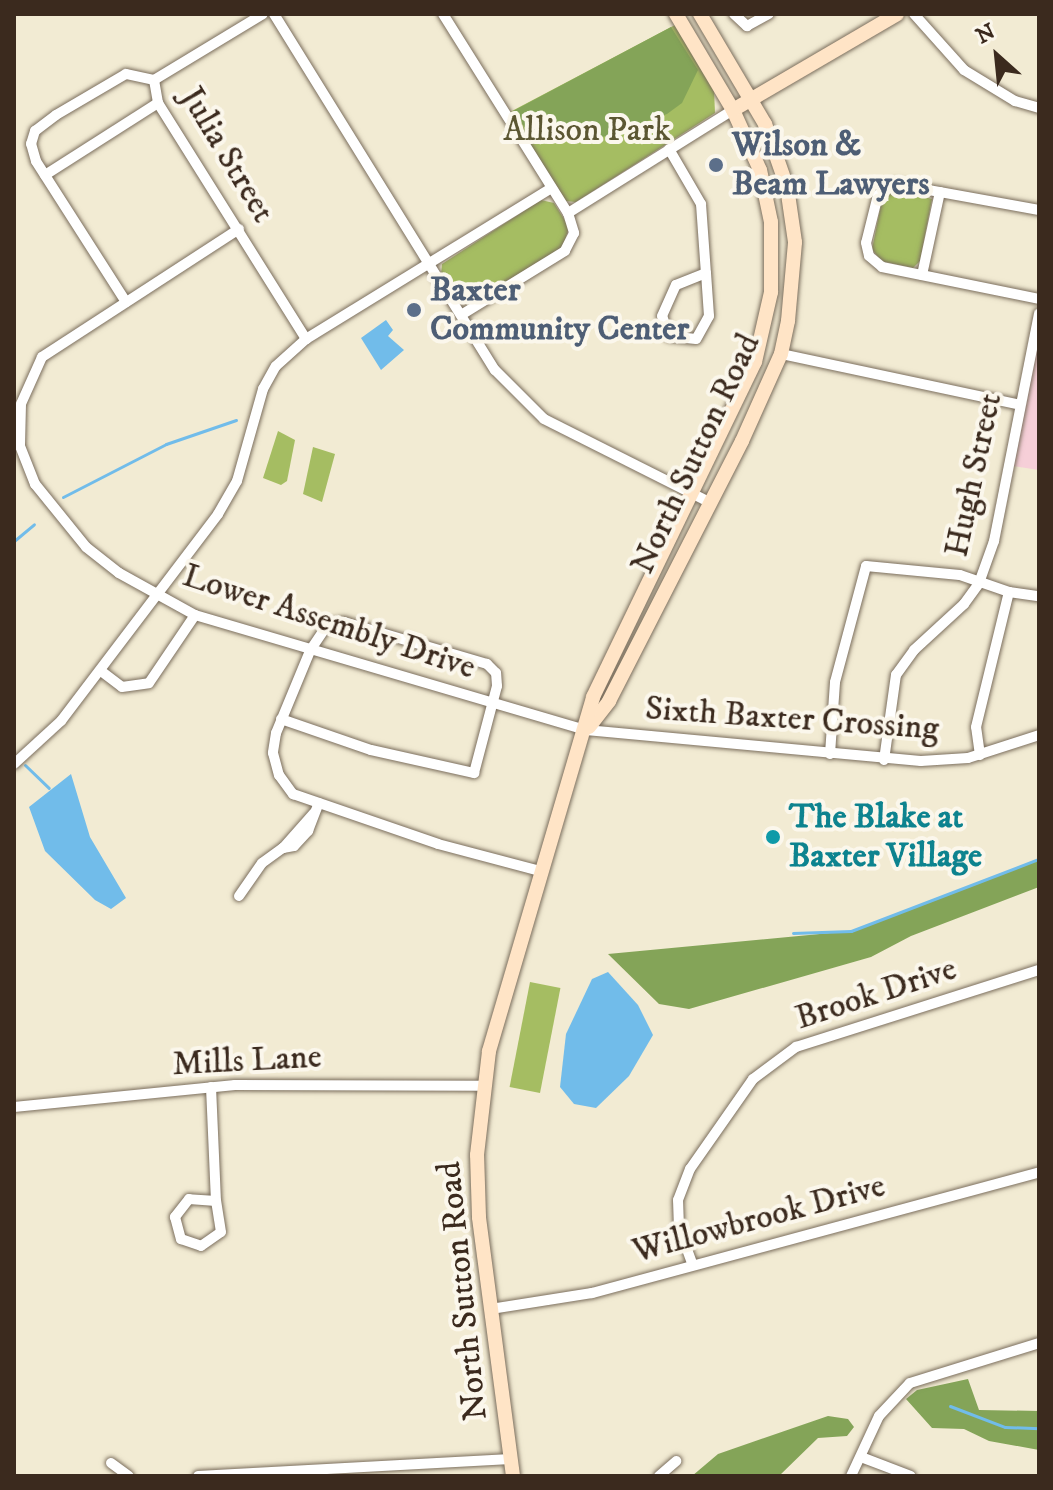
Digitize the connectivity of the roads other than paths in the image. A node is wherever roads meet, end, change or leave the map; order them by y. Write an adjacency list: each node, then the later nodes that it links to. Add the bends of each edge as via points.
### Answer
1 (263, 14): 10 (street)
2 (274, 14): 22 (street)
3 (443, 14): 17 (street)
4 (676, 14): 14 (main road, North Sutton Road)
5 (700, 14): 11 (main road, North Sutton Road)
6 (734, 14): 7 (street, via 747,26)
7 (769, 14)
8 (897, 14): 11 (main road)
9 (914, 14): 13 (street, via 964,70 1015,101)
10 (154, 80): 12 (street, Julia Street); 16 (street, Julia Street, via 126,74 35,131 31,144)
11 (752, 99): 14 (main road); 30 (main road, North Sutton Road, via 777,153 794,231 794,282)
12 (158, 103): 16 (street); 21 (street, Julia Street)
13 (1039, 108)
14 (733, 110): 15 (street); 32 (main road, North Sutton Road, via 754,154 768,204 771,292 755,362)
15 (669, 149): 20 (street); 23 (street, via 701,204)
16 (45, 175): 26 (street, Julia Street)
17 (551, 188): 20 (street); 22 (street)
18 (940, 192): 19 (street); 24 (street); 24 (street, via 903,184 883,189 866,243 874,263)
19 (1039, 210)
20 (568, 213): 28 (street, via 574,233 570,247)
21 (239, 229): 26 (street, Lower Assembly Drive); 29 (street, Julia Street)
22 (428, 264): 28 (street); 29 (street)
23 (706, 273): 23 (street, via 705,330 696,339 669,336 662,316 676,285)
24 (922, 275): 25 (street)
25 (1039, 299)
26 (126, 302): 36 (street, Lower Assembly Drive, via 42,357 21,404 20,446 35,484 72,531 119,573)
27 (1039, 313): 31 (street, Hugh Street)
28 (461, 315): 32 (street, via 495,370 544,419)
29 (306, 339): 36 (street, via 276,366 263,389 237,481 218,514)
30 (781, 354): 31 (street); 33 (main road, North Sutton Road)
31 (1017, 404): 34 (street, Hugh Street, via 994,541)
32 (691, 493): 33 (street); 43 (main road, North Sutton Road, via 631,608 593,697)
33 (711, 503): 43 (main road, North Sutton Road, via 609,701)
34 (979, 583): 35 (street); 45 (street, via 960,575 866,566 835,682); 47 (street, Hugh Street, via 896,675)
35 (1009, 592): 37 (street); 46 (street, via 976,727)
36 (155, 595): 38 (street, Lower Assembly Drive); 40 (street)
37 (1039, 596)
38 (195, 615): 39 (street, Lower Assembly Drive); 40 (street, via 149,683 122,687)
39 (310, 651): 41 (street, Lower Assembly Drive); 41 (street, via 322,628 344,622 487,664 498,681); 42 (street)
40 (101, 671): 48 (street, via 61,721)
41 (493, 703): 42 (street, via 477,770 470,774 371,750); 43 (street, Lower Assembly Drive)
42 (281, 719): 49 (street, via 273,753 279,775 293,794)
43 (586, 730): 45 (street, Sixth Baxter Crossing); 50 (main road, North Sutton Road)
44 (1039, 735): 46 (street, Sixth Baxter Crossing)
45 (830, 754): 47 (street, Sixth Baxter Crossing)
46 (980, 755): 47 (street, Sixth Baxter Crossing)
47 (884, 760)
48 (14, 764)
49 (316, 808): 50 (street); 51 (street, via 300,835 262,863)
50 (540, 871): 53 (main road, North Sutton Road)
51 (239, 896)
52 (1039, 970): 58 (street, Brook Drive, via 796,1047 753,1079 690,1169 678,1200 679,1228)
53 (483, 1086): 54 (street, Mills Lane); 59 (main road, North Sutton Road, via 477,1188)
54 (211, 1087): 55 (street, Mills Lane); 57 (street)
55 (14, 1107)
56 (1039, 1172): 58 (street, Willowbrook Drive)
57 (216, 1201): 57 (street, via 189,1199 175,1217 181,1239 201,1246 221,1232)
58 (692, 1263): 59 (street, Willowbrook Drive, via 592,1293)
59 (490, 1302): 62 (main road, North Sutton Road)
60 (1039, 1343): 61 (street, via 910,1383 879,1416)
61 (861, 1457): 70 (street); 71 (street)
62 (511, 1459): 65 (street); 68 (main road, North Sutton Road)
63 (676, 1461): 69 (street)
64 (111, 1463): 66 (street)
65 (228, 1475): 67 (street)
66 (129, 1476)
67 (198, 1476)
68 (513, 1476)
69 (659, 1476)
70 (851, 1476)
71 (911, 1476)

